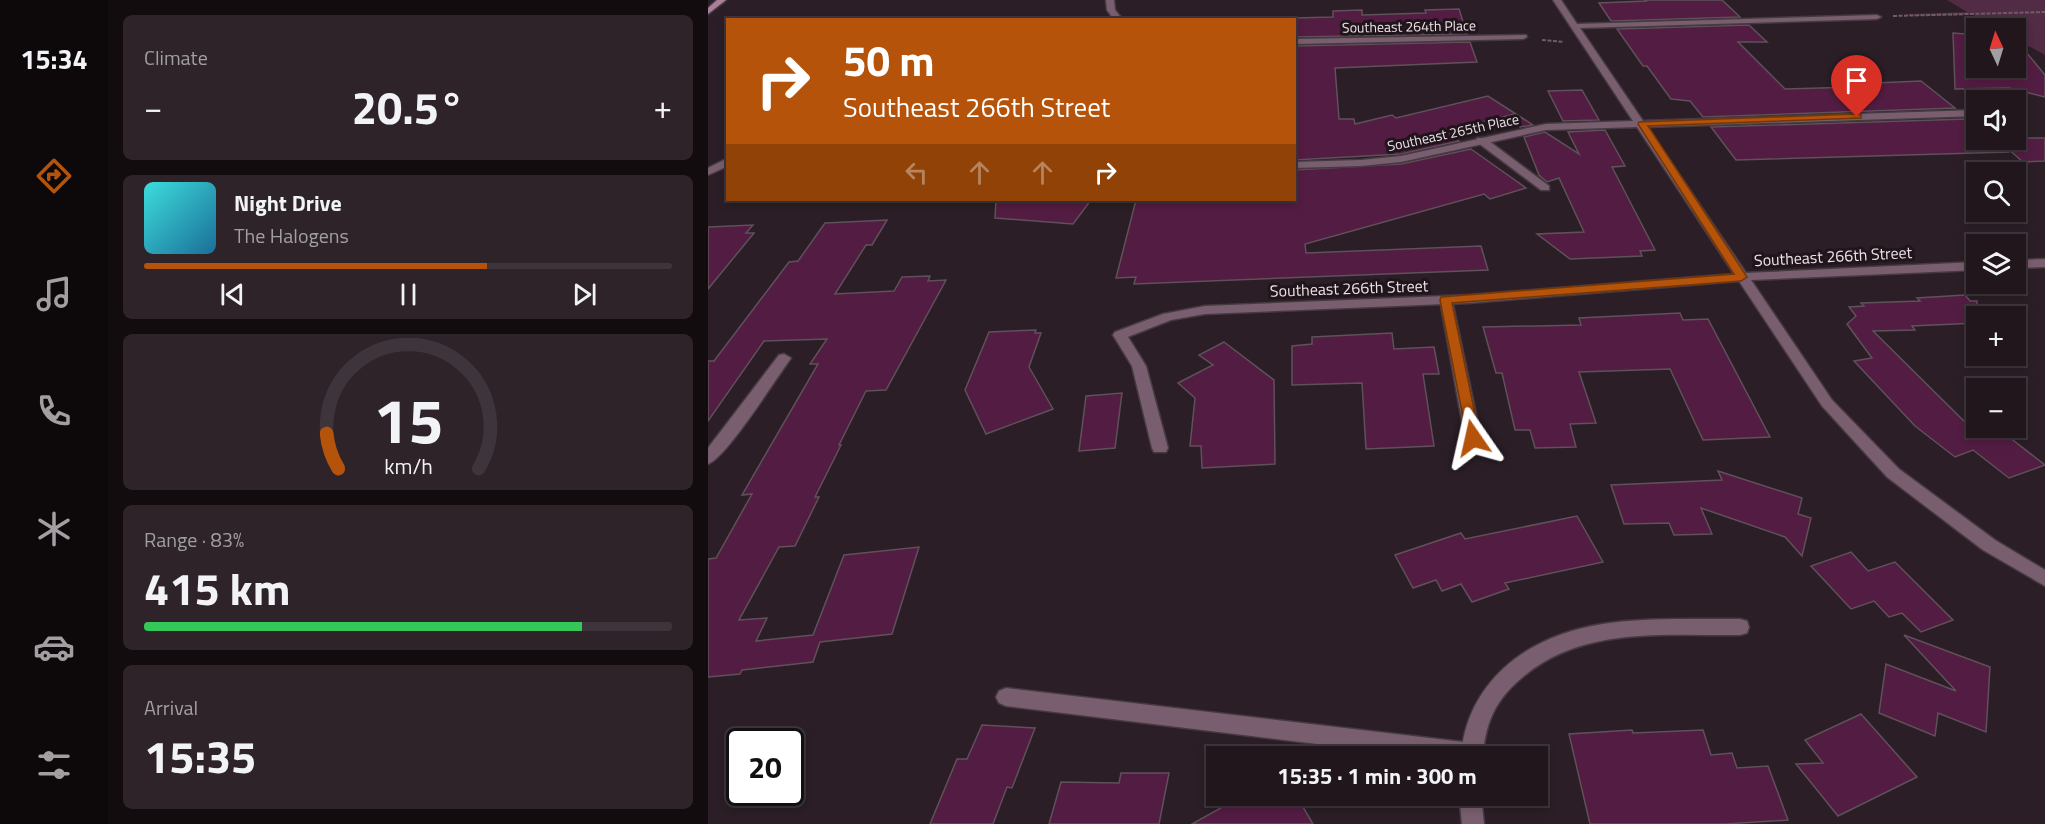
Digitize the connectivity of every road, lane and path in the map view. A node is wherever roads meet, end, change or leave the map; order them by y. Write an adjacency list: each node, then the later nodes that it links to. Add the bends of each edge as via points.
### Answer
1 (722, 0): 4 (street)
2 (1110, 0): 7 (street)
3 (1557, 0): 8 (street)
4 (708, 12)
5 (2045, 12): 6 (path)
6 (1877, 17): 8 (street)
7 (1117, 18)
8 (1575, 26): 11 (street)
9 (1523, 37): 10 (street, Southeast 264th Place); 11 (path)
10 (1296, 42)
11 (1586, 42): 13 (street)
12 (1966, 112): 13 (street, Southeast 265th Place)
13 (1642, 124): 14 (street, Southeast 265th Place, via 1546,127); 22 (street)
14 (1480, 140): 16 (street, Southeast 265th Place, via 1400,160); 18 (street)
15 (726, 162): 17 (street)
16 (1296, 165)
17 (708, 172)
18 (1545, 188)
19 (2045, 263): 20 (street)
20 (2026, 264)
21 (1966, 267): 22 (street, Southeast 266th Street)
22 (1741, 277): 23 (street, Southeast 266th Street); 28 (street, via 1827,403 1893,474 1989,545)
23 (1446, 300): 25 (street); 26 (street, Southeast 266th Street, via 1205,310 1168,317 1120,335 1139,366)
24 (784, 358): 27 (street)
25 (1473, 438)
26 (1160, 448)
27 (708, 458)
28 (2045, 579)
29 (1740, 627): 32 (street, via 1588,634 1545,649 1504,681 1484,706)
30 (1006, 697): 31 (street)
31 (1400, 746)
32 (1473, 746)
33 (1471, 806): 34 (street)
34 (1473, 824)

